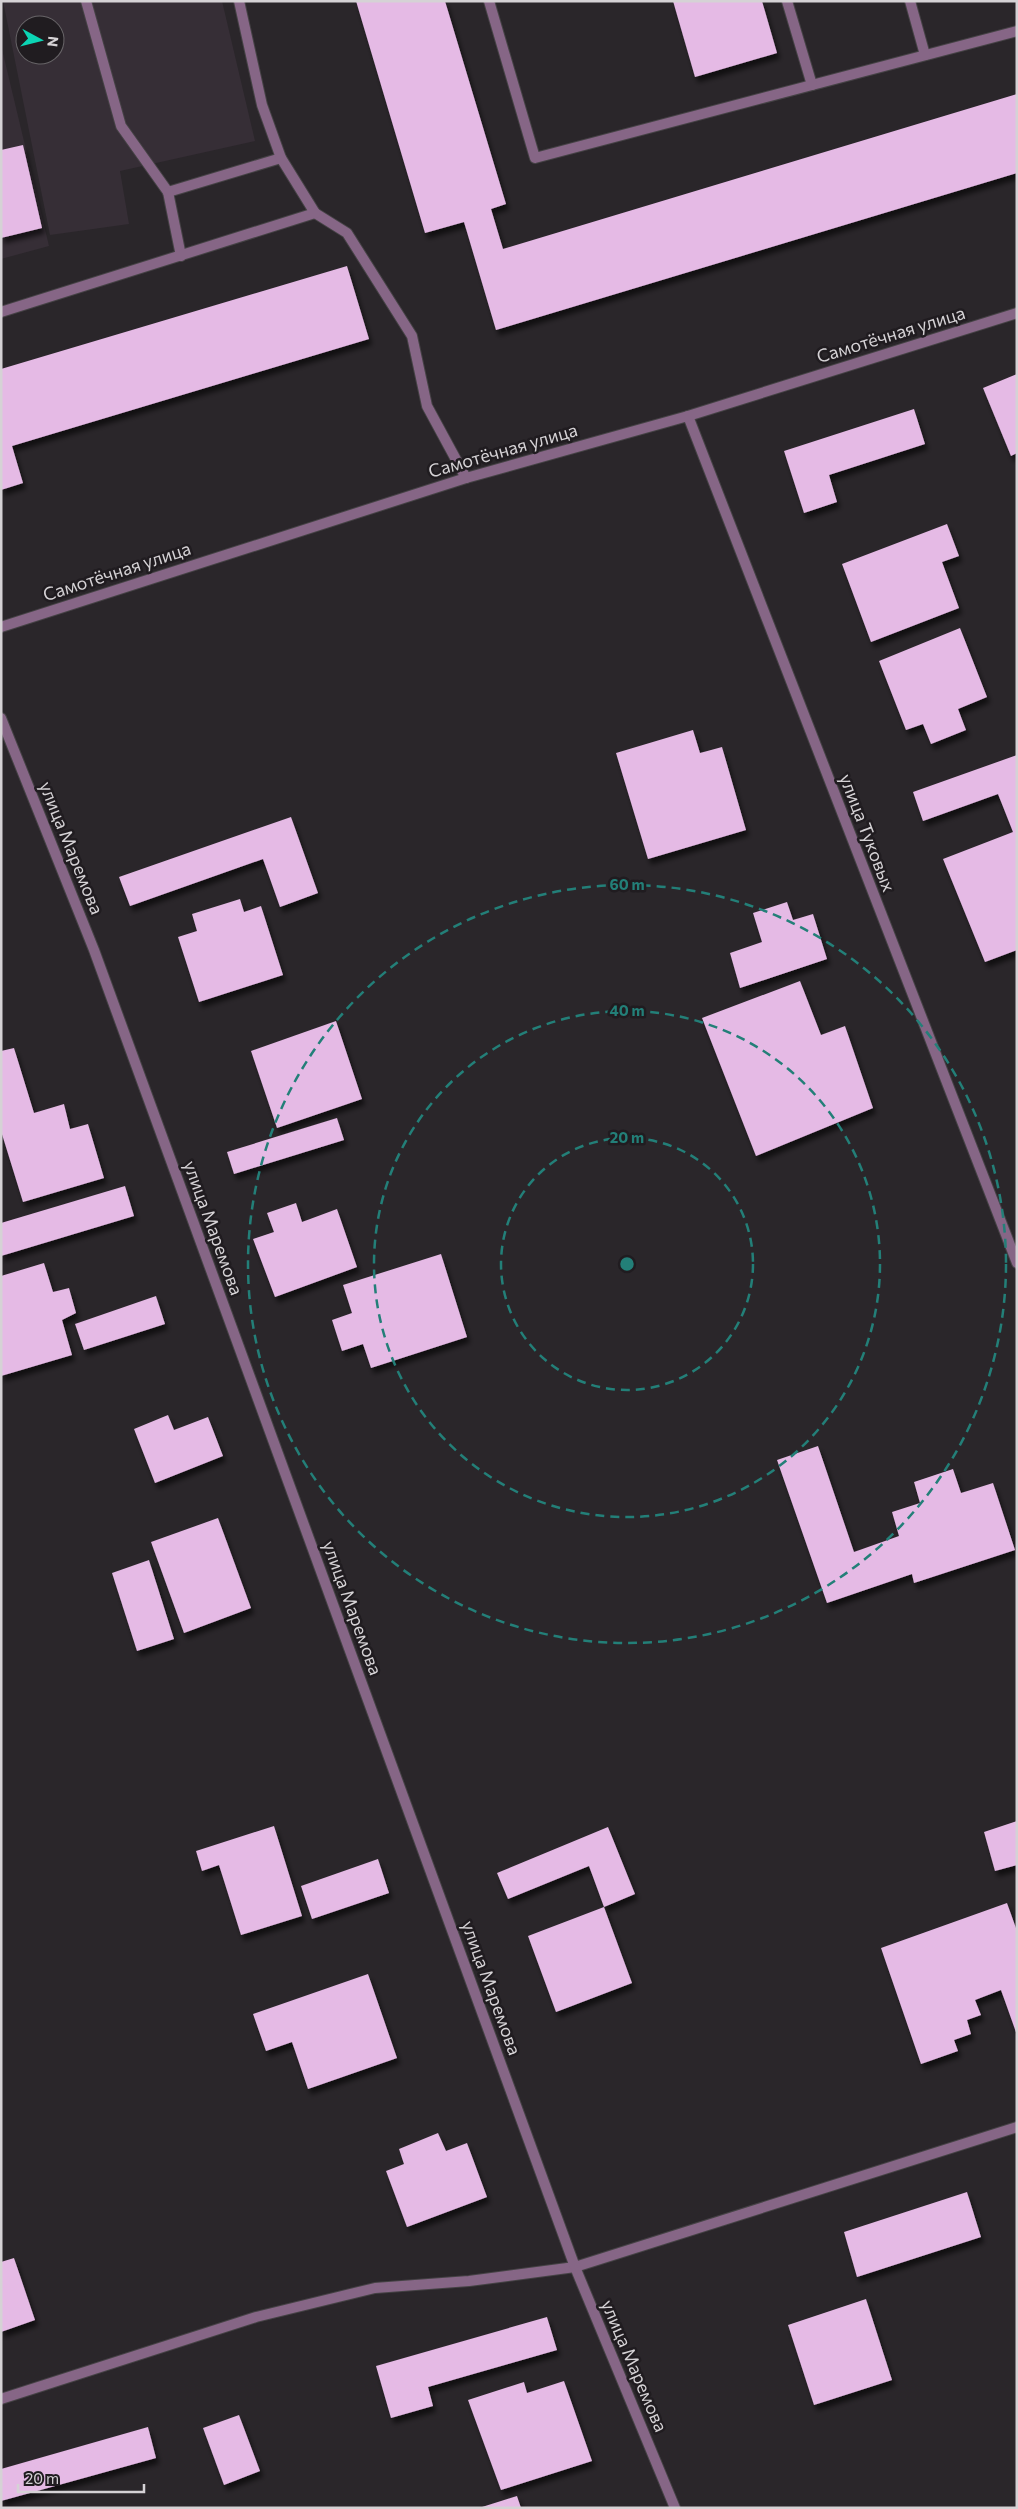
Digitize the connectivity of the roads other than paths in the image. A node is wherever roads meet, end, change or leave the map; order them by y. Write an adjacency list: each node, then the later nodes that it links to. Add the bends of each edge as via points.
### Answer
1 (86, 1): 10 (street, via 122,126)
2 (240, 1): 9 (street, via 262,105)
3 (489, 1): 8 (street, via 535,158)
4 (787, 1): 8 (street)
5 (910, 1): 7 (street)
6 (1017, 31): 7 (street)
7 (926, 55): 8 (street)
8 (812, 85)
9 (281, 158): 10 (street); 11 (street)
10 (168, 192): 12 (street)
11 (315, 213): 12 (street); 16 (street, via 348,233 412,336 427,406)
12 (181, 256): 13 (street)
13 (1, 312)
14 (1017, 314): 15 (street, Самотёчная улица)
15 (688, 416): 16 (street, Самотёчная улица); 19 (street, улица Туковых)
16 (466, 478): 17 (street, Самотёчная улица)
17 (1, 626)
18 (1, 718): 21 (street, улица Маремова, via 94,950)
19 (1017, 1263)
20 (1017, 2127): 21 (street)
21 (575, 2267): 22 (street, via 469,2281 375,2288 256,2317); 23 (street, улица Маремова)
22 (1, 2399)
23 (675, 2508)

